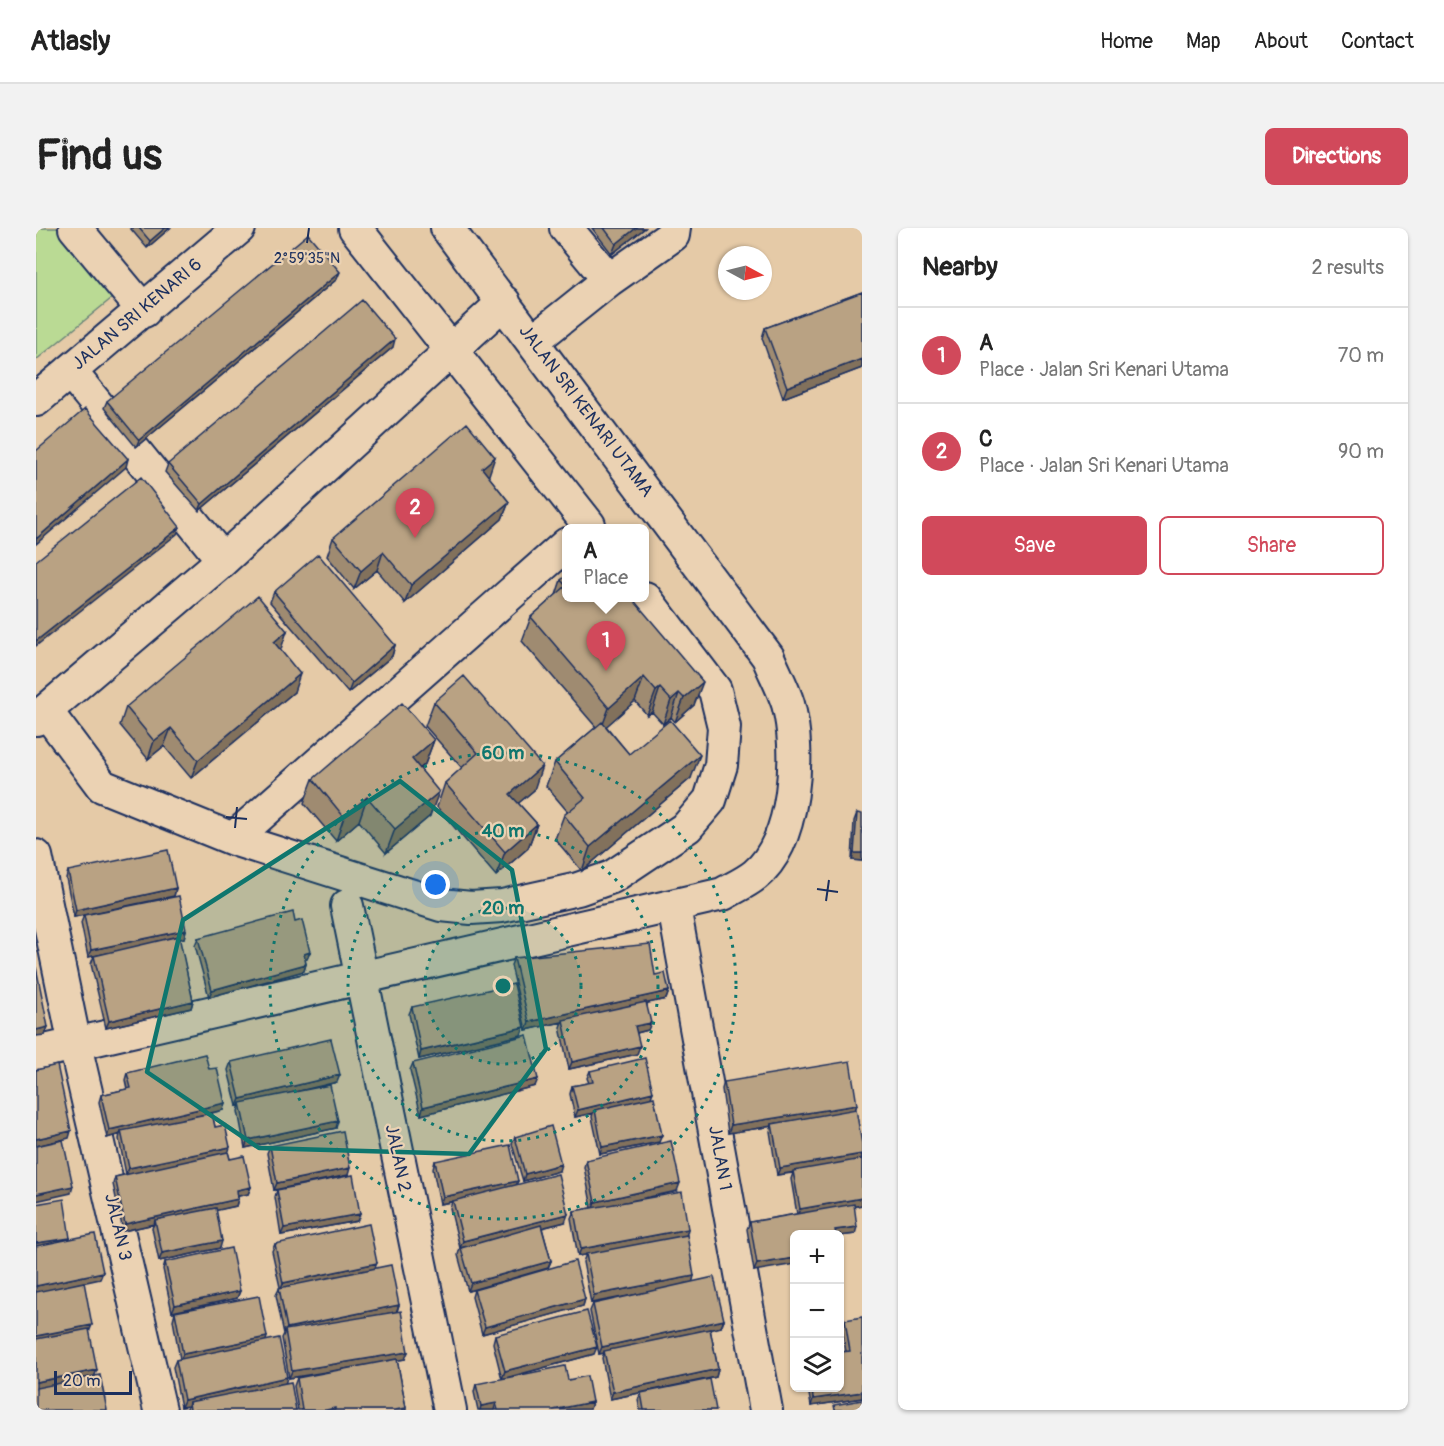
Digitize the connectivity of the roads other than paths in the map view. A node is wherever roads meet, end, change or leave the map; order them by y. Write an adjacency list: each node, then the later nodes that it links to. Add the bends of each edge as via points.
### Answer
1 (75, 228): 9 (street)
2 (239, 228): 9 (street, JALAN SRI KENARI 6)
3 (355, 228): 11 (street)
4 (447, 228): 8 (street, JALAN SRI KENARI UTAMA)
5 (566, 228): 7 (street)
6 (674, 228): 7 (street, via 673,235)
7 (609, 280): 10 (street)
8 (504, 302): 10 (street, JALAN SRI KENARI UTAMA); 11 (street)
9 (144, 311): 12 (street, JALAN SRI KENARI 6)
10 (534, 340): 22 (street, JALAN SRI KENARI UTAMA, via 768,657 788,704 796,750 791,798 779,842 756,874 723,894)
11 (453, 351): 14 (street); 16 (street)
12 (70, 371): 13 (street, JALAN SRI KENARI 6); 16 (street)
13 (36, 400)
14 (577, 524)
15 (562, 550): 19 (street)
16 (223, 560): 18 (street)
17 (649, 602): 19 (street, via 715,690 724,727 721,765 711,800 687,827 612,877 502,906 471,908 441,905)
18 (41, 715): 19 (street, via 102,786)
19 (233, 840)
20 (36, 856): 24 (street, JALAN 3)
21 (346, 906): 23 (street, JALAN 2)
22 (674, 907): 23 (street, JALAN SRI KENARI UTAMA); 28 (street, JALAN 1)
23 (361, 979): 24 (street, JALAN SRI KENARI UTAMA); 27 (street, JALAN 2)
24 (75, 1045): 25 (street, JALAN SRI KENARI UTAMA); 26 (street, JALAN 3)
25 (36, 1053)
26 (160, 1410)
27 (450, 1410)
28 (766, 1410)

